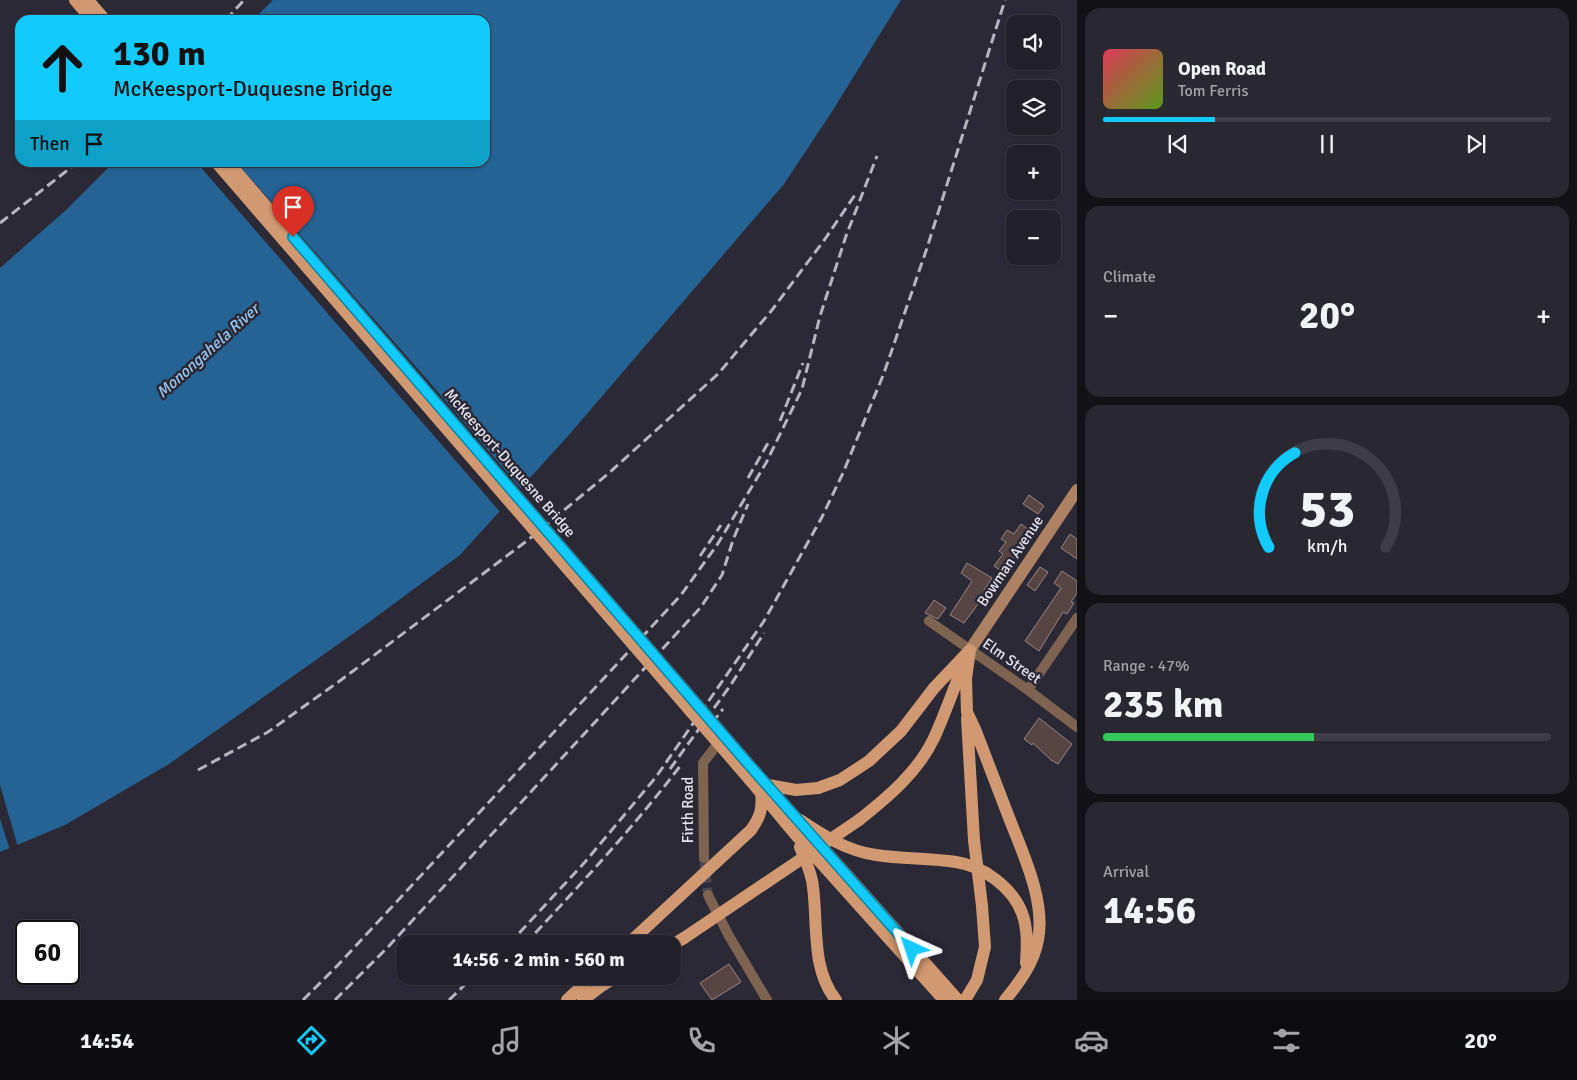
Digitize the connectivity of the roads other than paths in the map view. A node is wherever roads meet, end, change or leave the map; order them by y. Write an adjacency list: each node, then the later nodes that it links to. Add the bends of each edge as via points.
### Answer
1 (75, 0): 3 (main road)
2 (88, 0): 4 (main road)
3 (88, 15)
4 (101, 15)
5 (220, 167): 15 (main road, McKeesport-Duquesne Bridge, bridge)
6 (232, 167): 15 (main road, McKeesport-Duquesne Bridge, bridge)
7 (1077, 490): 10 (main road, Bowman Avenue)
8 (1077, 618): 11 (street)
9 (929, 621): 10 (street, Elm Street)
10 (970, 650): 11 (street, Elm Street); 12 (main road, via 966,680); 16 (main road, via 934,688 901,731 869,761 840,780 818,788); 22 (main road, bridge, via 933,740 911,773 887,798)
11 (1028, 690): 13 (street, Elm Street)
12 (967, 712): 23 (main road, via 1025,860 1038,903 1039,939); 32 (main road, bridge, via 974,840 985,947 977,980)
13 (1077, 727)
14 (722, 738): 19 (street, Firth Road, via 703,763)
15 (754, 777): 16 (main road, McKeesport-Duquesne Bridge)
16 (764, 789): 17 (main road); 18 (main road); 21 (main road, via 760,818 751,830)
17 (800, 820): 23 (main road, via 842,846 875,855 958,862 989,873 1007,890 1022,913 1028,941); 31 (main road)
18 (794, 833): 29 (main road, via 813,886 817,948 823,973); 30 (main road)
19 (704, 858)
20 (708, 895): 28 (street)
21 (638, 935)
22 (681, 940)
23 (1025, 970): 33 (main road)
24 (583, 985): 26 (main road)
25 (603, 985): 27 (main road)
26 (567, 1000)
27 (583, 1000)
28 (767, 1000)
29 (836, 1000)
30 (944, 1000)
31 (958, 1000)
32 (965, 1000)
33 (1005, 1000)

